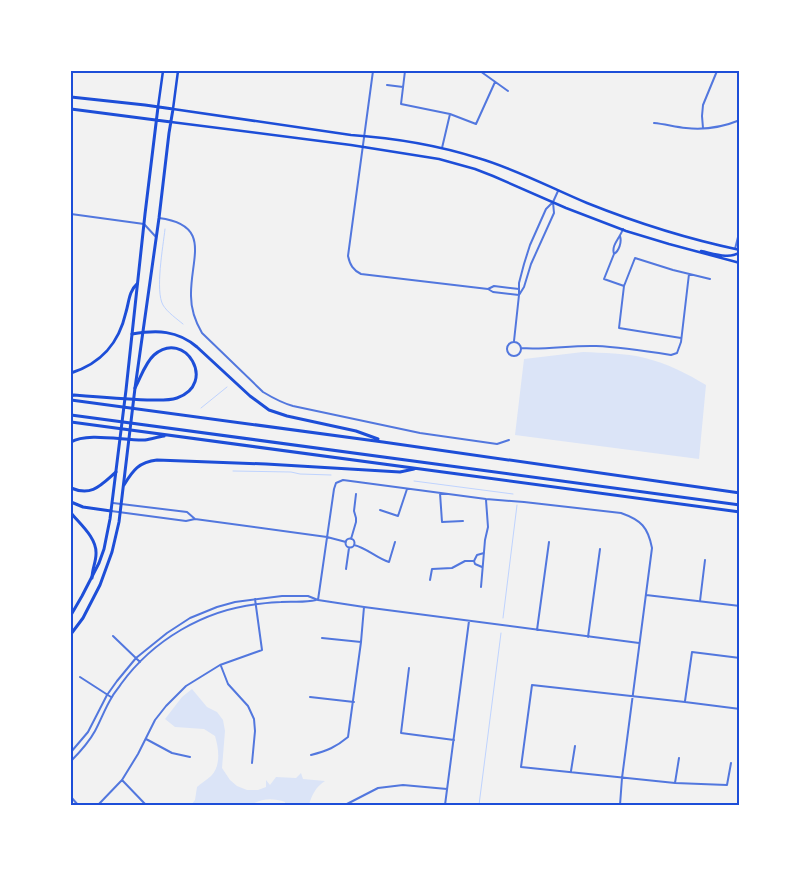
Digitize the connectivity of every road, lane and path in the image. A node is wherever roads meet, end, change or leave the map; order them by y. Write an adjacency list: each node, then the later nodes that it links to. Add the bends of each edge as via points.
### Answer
1 (163, 71): 12 (main road)
2 (178, 71): 14 (main road)
3 (373, 71): 21 (street)
4 (405, 71): 9 (street)
5 (480, 71): 7 (street)
6 (717, 71): 20 (street, via 703,105)
7 (495, 82): 10 (street); 15 (street, via 476,124)
8 (387, 85): 9 (street)
9 (403, 87): 15 (street, via 401,104)
10 (508, 91)
11 (71, 97): 12 (main road)
12 (158, 107): 14 (main road); 16 (main road)
13 (71, 109): 16 (main road)
14 (173, 109): 18 (main road); 21 (main road)
15 (450, 114): 23 (street)
16 (156, 120): 18 (main road); 28 (main road)
17 (739, 121): 20 (street)
18 (171, 122): 22 (main road); 27 (main road)
19 (654, 123): 20 (street)
20 (703, 128)
21 (364, 136): 22 (street); 23 (main road)
22 (362, 147): 25 (main road, via 456,164); 41 (street, via 348,256 354,270 361,274)
23 (442, 148): 24 (main road, via 497,164)
24 (558, 190): 25 (street); 34 (main road, via 653,227)
25 (553, 202): 30 (main road); 42 (street, via 554,213); 42 (street, via 546,209 530,245 519,283)
26 (71, 214): 28 (street)
27 (159, 218): 32 (main road); 56 (street, via 180,223 194,237 191,307 202,333 272,398 292,406 420,433 497,444)
28 (144, 224): 32 (street); 39 (main road)
29 (740, 226): 31 (street)
30 (623, 229): 33 (main road); 40 (street, via 604,279)
31 (739, 233): 34 (street)
32 (156, 236): 44 (main road)
33 (684, 248): 35 (main road, via 730,256); 36 (main road)
34 (735, 249): 35 (main road)
35 (740, 251)
36 (740, 263)
37 (690, 274): 38 (street); 40 (street, via 635,258); 46 (street)
38 (710, 279)
39 (137, 284): 45 (main road); 49 (main road, via 132,288 123,326 108,350 95,362)
40 (624, 286): 46 (street, via 619,328)
41 (488, 289): 42 (street, via 494,286); 43 (street)
42 (521, 289): 43 (street)
43 (519, 295): 47 (street)
44 (144, 332): 45 (main road); 50 (main road); 58 (main road, via 173,334 189,340 269,410 356,431)
45 (132, 334): 60 (main road)
46 (681, 338): 48 (street, via 677,353 670,355 595,346)
47 (514, 341): 48 (street); 48 (street, via 507,346 509,354 514,356)
48 (521, 348)
49 (71, 373)
50 (135, 388): 51 (main road, via 150,359 162,350 177,348 194,362 196,381 186,394 175,399); 61 (main road)
51 (71, 396)
52 (71, 400): 58 (main road)
53 (71, 415): 71 (main road)
54 (71, 422): 55 (main road)
55 (167, 435): 57 (main road, via 145,440 85,438); 59 (main road)
56 (510, 440)
57 (71, 442)
58 (383, 442): 64 (main road)
59 (418, 468): 61 (main road, via 400,472 157,460 137,466); 75 (main road)
60 (116, 472): 62 (main road, via 90,491); 69 (main road)
61 (124, 485): 70 (main road)
62 (71, 488)
63 (407, 488): 65 (street); 72 (street, via 398,516); 79 (street, via 343,480 336,483)
64 (740, 492)
65 (440, 493): 67 (street); 78 (street, via 442,522)
66 (356, 494): 80 (street, via 356,522)
67 (486, 500): 87 (street, via 488,527); 95 (street, via 574,507 631,516 649,534 652,548)
68 (71, 502): 73 (main road)
69 (112, 503): 70 (street); 73 (main road)
70 (121, 504): 74 (main road); 77 (street, via 187,512)
71 (740, 504)
72 (380, 510)
73 (111, 511): 74 (street); 92 (main road, via 104,549)
74 (120, 512): 77 (street, via 186,521); 105 (main road, via 112,552 100,585)
75 (740, 512)
76 (71, 513): 92 (main road, via 94,543 96,554)
77 (195, 519): 79 (street)
78 (463, 521)
79 (327, 537): 81 (street); 97 (street)
80 (351, 539): 81 (street); 84 (street)
81 (346, 542): 85 (street)
82 (395, 542): 84 (street, via 389,562)
83 (549, 542): 104 (street)
84 (354, 545): 85 (street)
85 (349, 548): 91 (street)
86 (600, 549): 107 (street)
87 (484, 553): 89 (street); 90 (street)
88 (705, 560): 98 (street)
89 (474, 561): 90 (street); 93 (street, via 432,570)
90 (483, 567): 94 (street)
91 (346, 569)
92 (92, 578): 102 (main road)
93 (430, 580)
94 (481, 587)
95 (646, 595): 98 (street); 110 (street)
96 (255, 599): 97 (street, via 308,596); 99 (street); 111 (street, via 217,607 190,618)
97 (318, 600): 99 (street); 101 (street)
98 (700, 601): 100 (street)
99 (256, 604): 113 (street, via 219,612 191,624); 114 (street, via 262,650)
100 (740, 606)
101 (364, 608): 103 (street); 109 (street)
102 (71, 615)
103 (469, 621): 104 (street); 125 (street)
104 (537, 630): 107 (street)
105 (71, 634)
106 (113, 636): 111 (street)
107 (588, 637): 110 (street)
108 (322, 638): 109 (street)
109 (361, 642): 121 (street)
110 (639, 643): 120 (street)
111 (136, 658): 113 (street); 117 (street)
112 (740, 658): 122 (street, via 692,652)
113 (140, 662): 118 (street)
114 (220, 665): 124 (street, via 186,686 155,720); 132 (street, via 228,684 248,706 254,719)
115 (409, 668): 125 (street, via 402,733)
116 (80, 677): 117 (street)
117 (107, 694): 118 (street); 127 (street, via 88,732)
118 (111, 697): 131 (street, via 95,731)
119 (310, 697): 121 (street)
120 (633, 697): 122 (street); 134 (street, via 532,685 521,767); 135 (street)
121 (354, 702): 128 (street, via 348,737 338,745)
122 (685, 702): 123 (street)
123 (740, 709)
124 (146, 739): 129 (street); 136 (street)
125 (454, 740): 138 (street)
126 (574, 746): 134 (street)
127 (71, 752)
128 (311, 754)
129 (190, 757)
130 (679, 758): 137 (street)
131 (71, 761)
132 (252, 763)
133 (731, 763): 137 (street, via 727,785)
134 (571, 771): 135 (street)
135 (622, 778): 137 (street); 145 (street)
136 (122, 780): 141 (street); 142 (street)
137 (675, 783)
138 (447, 789): 143 (street, via 403,785 378,788); 144 (street)
139 (71, 797): 140 (street)
140 (78, 805)
141 (98, 805)
142 (146, 805)
143 (345, 805)
144 (445, 805)
145 (620, 805)

